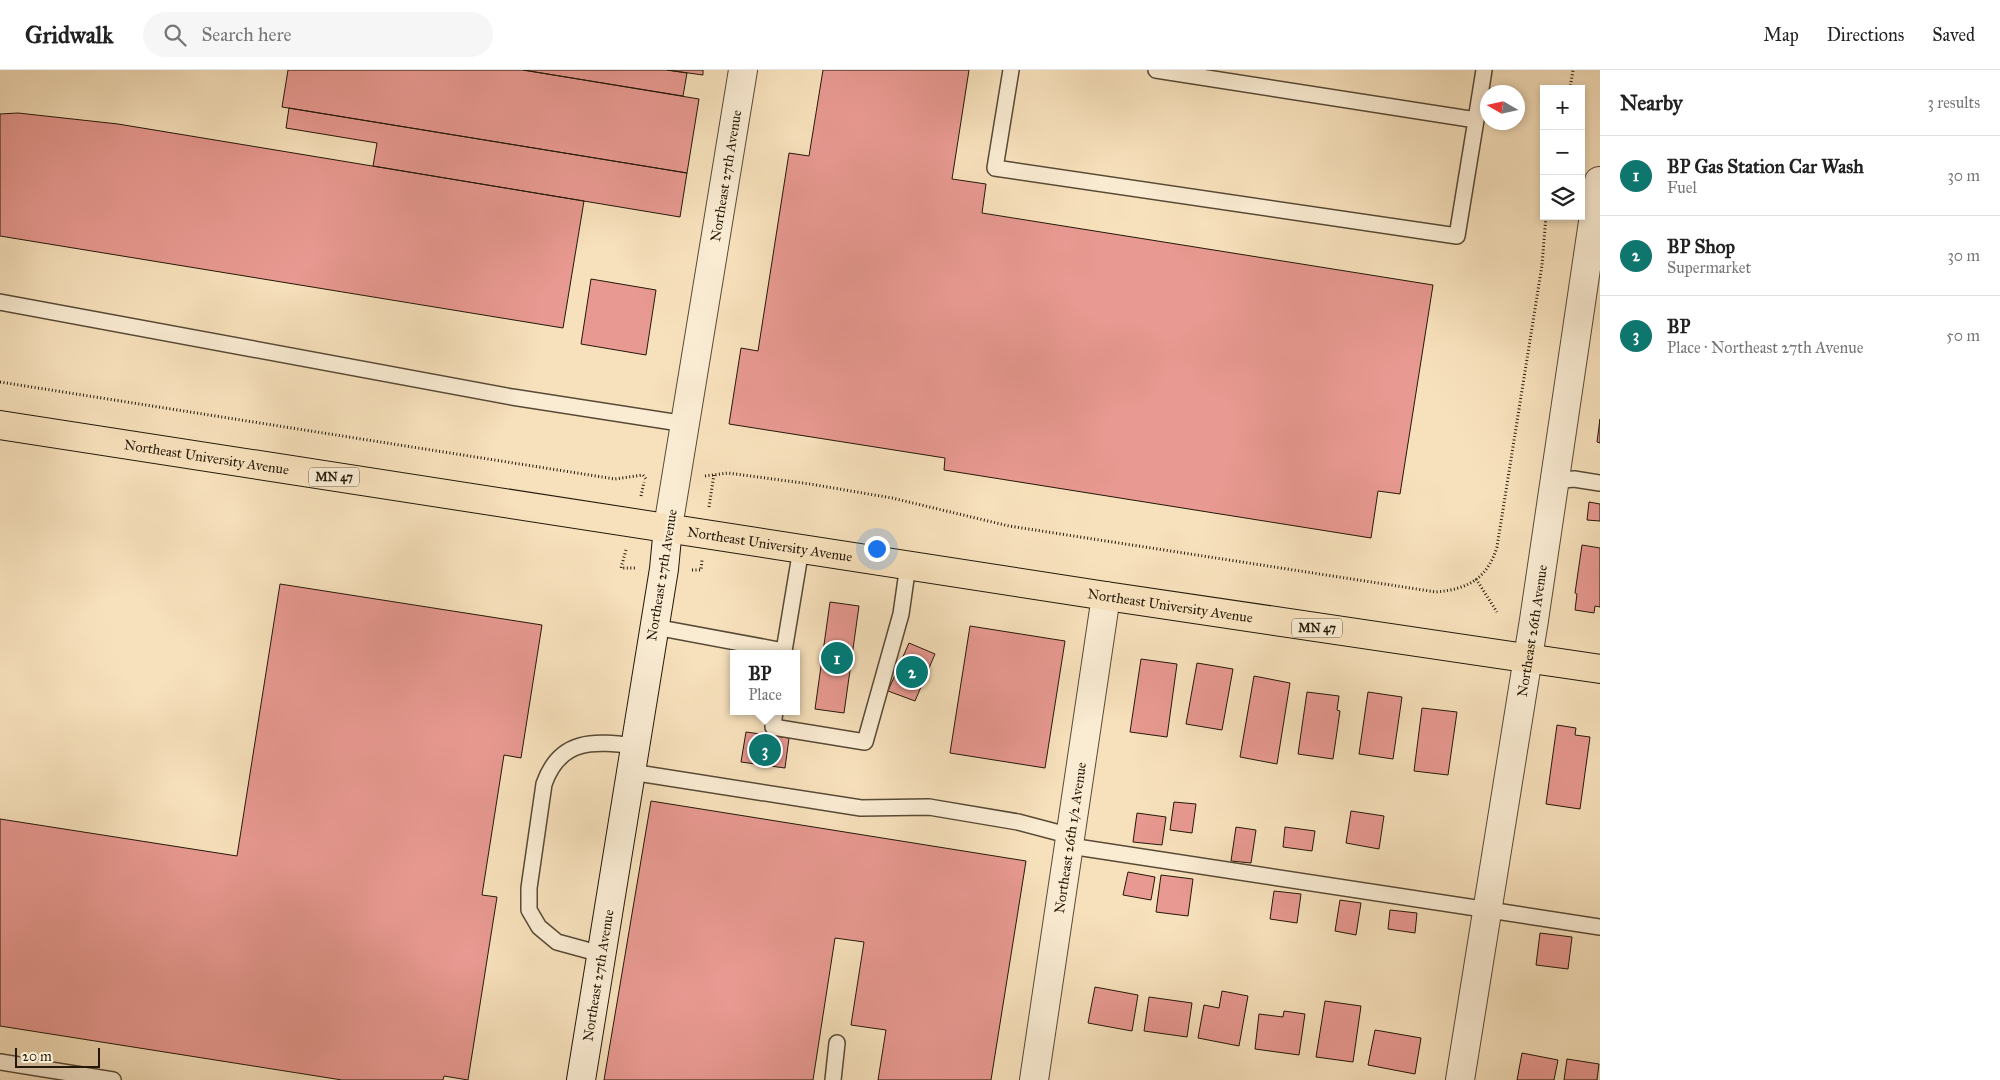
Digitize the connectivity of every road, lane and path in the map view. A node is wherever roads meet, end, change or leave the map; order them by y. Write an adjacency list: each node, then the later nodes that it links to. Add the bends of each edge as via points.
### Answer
1 (743, 70): 12 (street, Northeast 27th Avenue)
2 (1012, 70): 7 (lane, via 995,168 1457,236)
3 (1156, 70): 7 (lane)
4 (1484, 70): 7 (lane)
5 (1573, 70): 6 (path)
6 (1571, 85)
7 (1476, 120)
8 (1599, 181): 16 (street, Northeast 26th Avenue)
9 (1546, 220): 21 (path, via 1542,265 1497,547 1484,574)
10 (0, 302): 12 (lane, via 512,398)
11 (0, 382): 15 (path, via 615,479 643,475)
12 (686, 424): 18 (street, Northeast 27th Avenue)
13 (0, 425): 18 (main road, Northeast University Avenue / MN 47)
14 (714, 474): 21 (path, via 728,473 828,487 892,498 1009,526 1436,592 1456,590)
15 (645, 479)
16 (1553, 481): 17 (lane, via 1574,479); 27 (street, Northeast 26th Avenue)
17 (1600, 483)
18 (668, 527): 19 (main road, Northeast University Avenue / MN 47); 24 (street, Northeast 27th Avenue)
19 (801, 549): 20 (main road, Northeast University Avenue / MN 47); 26 (lane)
20 (908, 565): 22 (main road, Northeast University Avenue / MN 47); 29 (lane, via 900,614 865,742 773,727)
21 (1476, 579): 23 (path)
22 (1106, 596): 27 (main road, Northeast University Avenue / MN 47); 31 (street, Northeast 26th 1/2 Avenue)
23 (1497, 612)
24 (654, 627): 25 (lane); 30 (street, Northeast 27th Avenue)
25 (769, 650)
26 (784, 650)
27 (1528, 658): 28 (main road, Northeast University Avenue / MN 47); 32 (street, Northeast 26th Avenue)
28 (1600, 669)
29 (774, 715)
30 (633, 759): 31 (lane, via 861,808 929,806 1018,822); 34 (street, Northeast 27th Avenue); 34 (lane, via 601,742 584,743 549,770 544,784 529,888 529,910 539,927 557,942)
31 (1071, 841): 32 (lane); 40 (street, Northeast 26th 1/2 Avenue)
32 (1487, 910): 33 (lane); 41 (street, Northeast 26th Avenue)
33 (1600, 927)
34 (601, 954): 38 (street, Northeast 27th Avenue)
35 (838, 1043): 39 (lane)
36 (0, 1062): 37 (lane)
37 (113, 1080)
38 (581, 1080)
39 (833, 1080)
40 (1034, 1080)
41 (1460, 1080)

